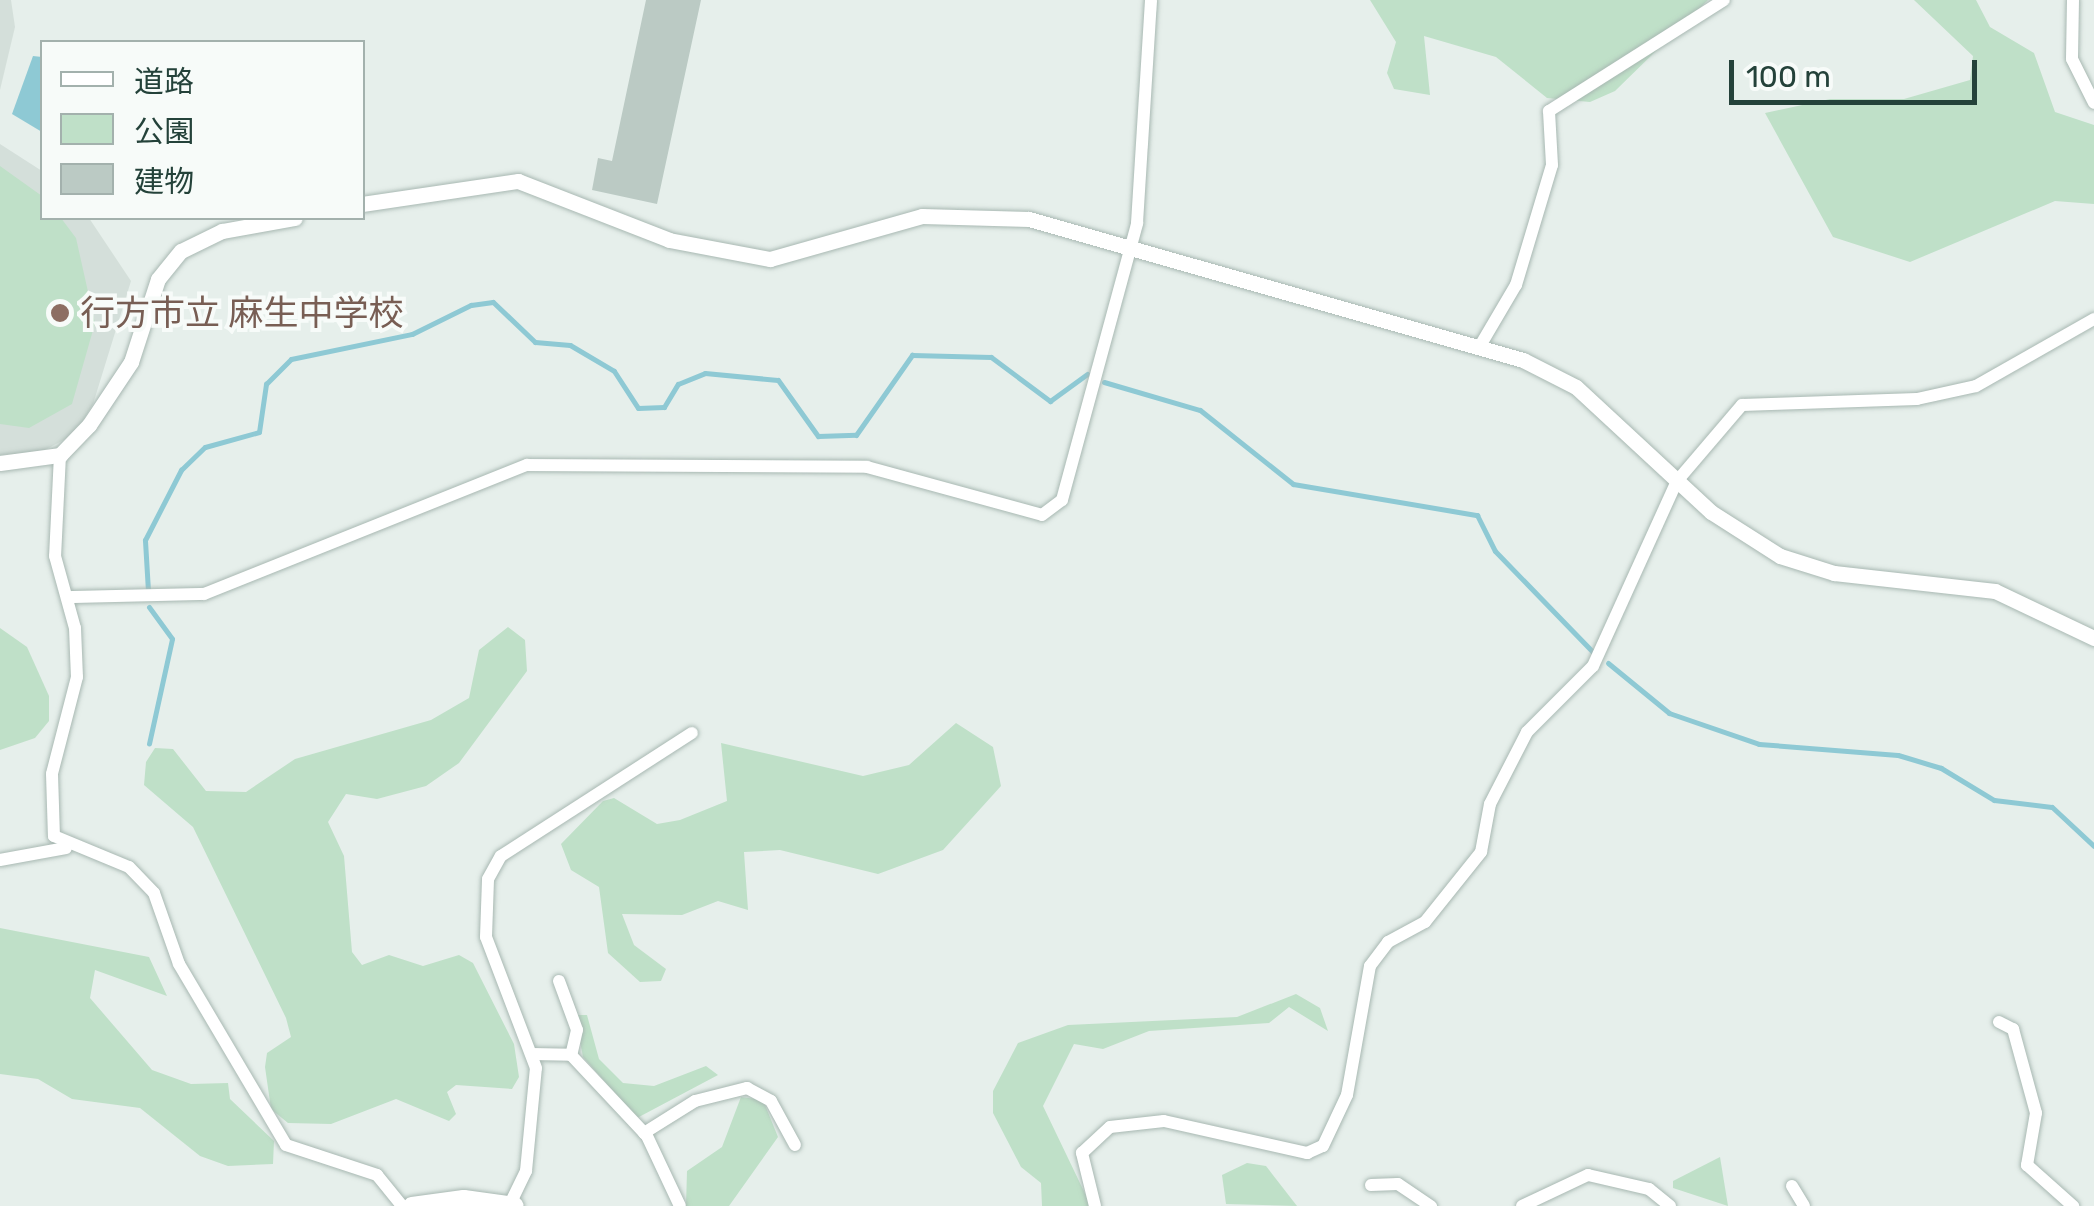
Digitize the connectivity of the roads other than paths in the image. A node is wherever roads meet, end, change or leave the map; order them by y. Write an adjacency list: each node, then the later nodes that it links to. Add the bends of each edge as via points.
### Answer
1 (1151, 0): 7 (street)
2 (1724, 0): 9 (street, via 1549,112 1552,166 1516,285)
3 (2073, 0): 4 (street, via 2072,59)
4 (2094, 103)
5 (365, 204): 7 (street, via 518,181 669,240 770,258 956,212 1029,218)
6 (285, 220): 10 (street, via 222,231 181,251 158,278 131,362)
7 (1130, 244): 9 (street); 13 (street, via 1062,500 1042,515 867,467 516,466 204,594)
8 (2094, 318): 12 (street, via 1976,386 1917,399 1742,405)
9 (1480, 346): 12 (street, via 1576,386)
10 (60, 454): 11 (street); 13 (street, via 54,556)
11 (0, 463)
12 (1678, 481): 14 (street, via 1780,556 1834,573 1995,591); 30 (street, via 1593,666 1527,732 1490,804 1481,852 1425,922 1388,942 1370,966 1345,1103 1323,1146 1307,1153 1164,1121 1110,1127 1084,1147)
13 (69, 598): 16 (street, via 77,677 50,796 54,836)
14 (2094, 638)
15 (692, 732): 20 (street, via 493,867 486,937)
16 (66, 848): 17 (street); 27 (street, via 114,859 154,893 180,964 286,1145 387,1180)
17 (0, 860)
18 (559, 981): 21 (street, via 577,1030)
19 (2000, 1022): 35 (street, via 2013,1029 2036,1113 2027,1165)
20 (532, 1054): 21 (street); 26 (street, via 526,1171)
21 (571, 1054): 22 (street)
22 (644, 1133): 23 (street, via 695,1101 746,1088 771,1101); 29 (street)
23 (794, 1145)
24 (1370, 1185): 31 (street, via 1406,1187)
25 (1792, 1186): 34 (street)
26 (513, 1205): 28 (main road)
27 (402, 1206)
28 (412, 1206)
29 (680, 1206)
30 (1094, 1206)
31 (1430, 1206)
32 (1522, 1206): 33 (street, via 1588,1176 1649,1189)
33 (1670, 1206)
34 (1804, 1206)
35 (2073, 1206)

